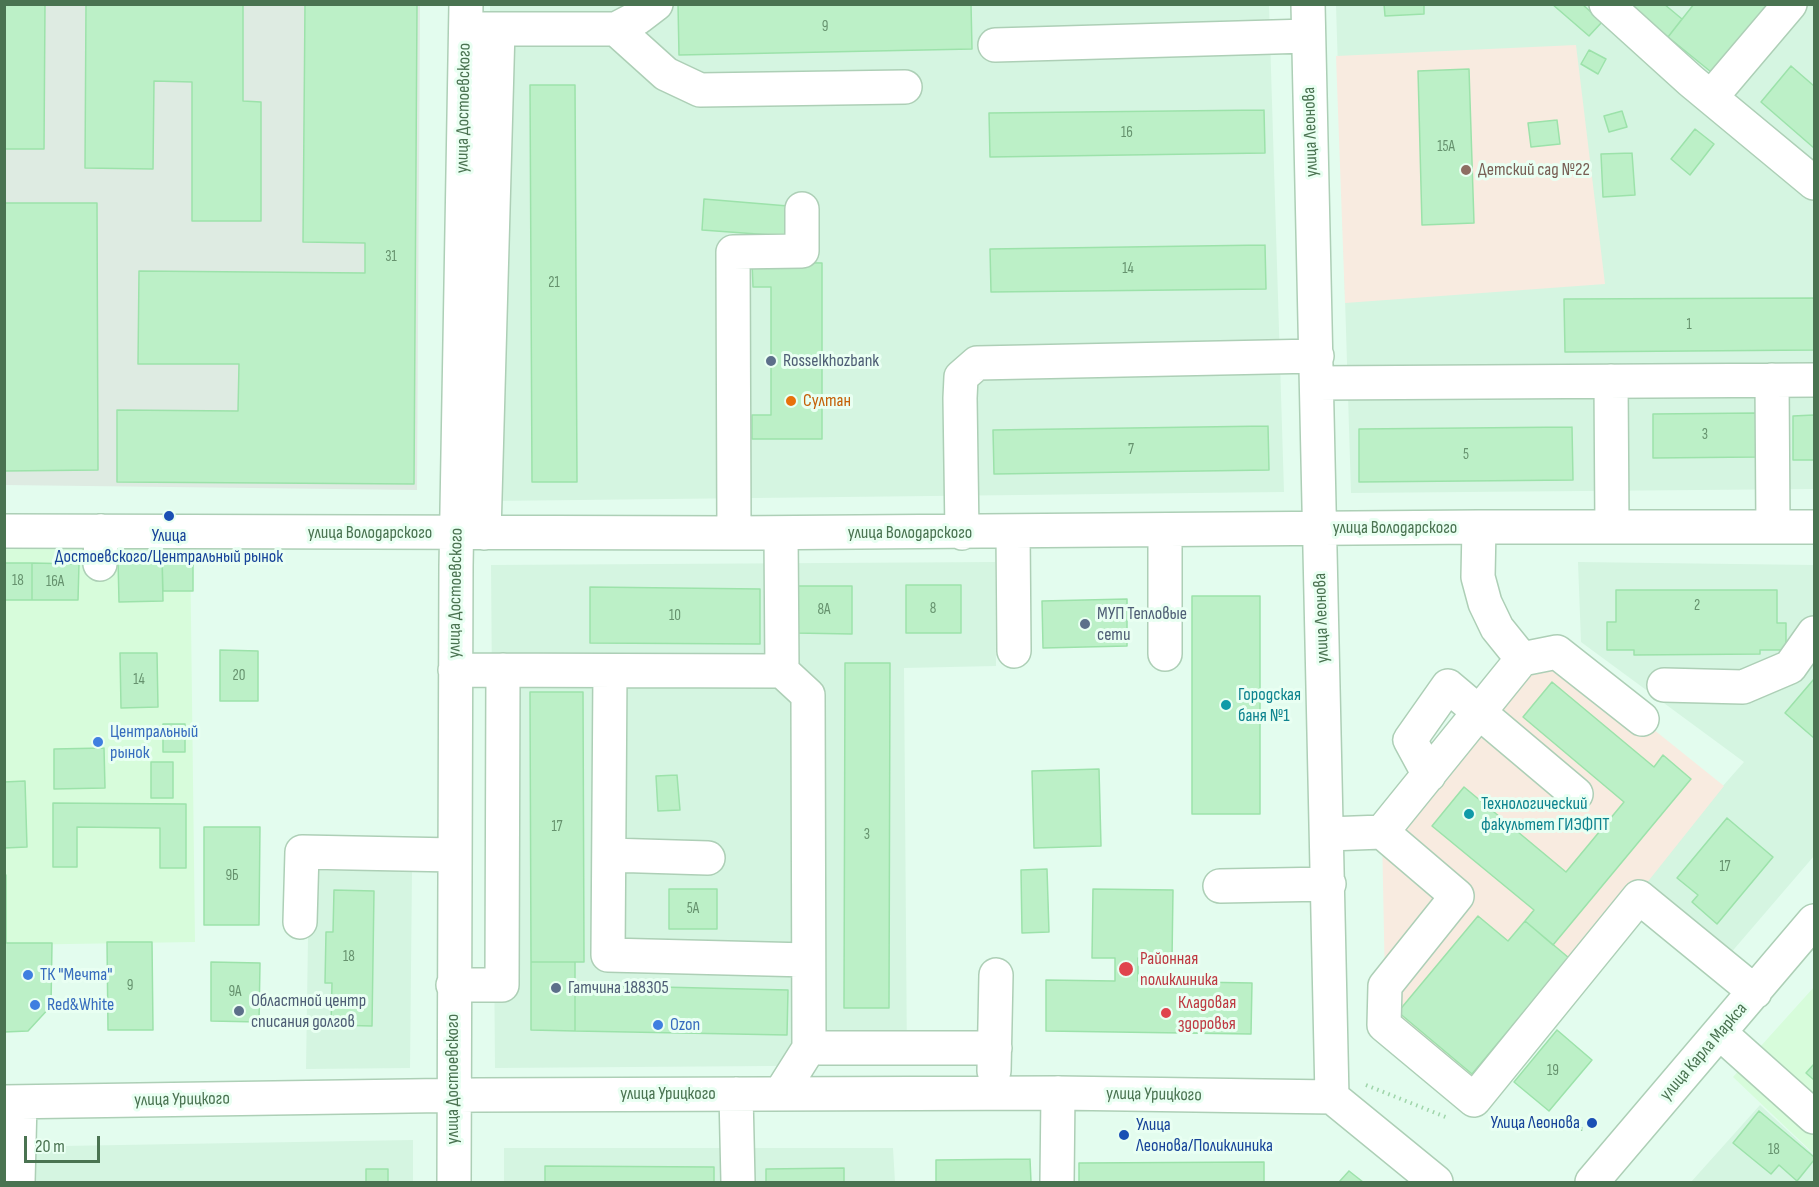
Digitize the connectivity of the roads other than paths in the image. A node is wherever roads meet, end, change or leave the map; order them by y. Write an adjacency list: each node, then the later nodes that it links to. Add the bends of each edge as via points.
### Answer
1 (656, 4): 6 (street)
2 (1606, 4): 9 (street)
3 (1790, 4): 9 (street)
4 (1308, 20): 7 (street); 12 (street, улица Леонова)
5 (476, 21): 6 (street); 25 (street, улица Достоевского)
6 (616, 29): 8 (street, via 666,74 700,90)
7 (995, 45)
8 (905, 87)
9 (1712, 96): 10 (street)
10 (1815, 183)
11 (802, 209): 28 (street, via 802,251 733,252)
12 (1317, 369): 15 (street); 20 (street, улица Леонова); 27 (street, via 977,363 961,377)
13 (1772, 380): 14 (street); 15 (street); 18 (street)
14 (1815, 380)
15 (1611, 381): 17 (street)
16 (1479, 527): 17 (street, улица Володарского); 20 (street, улица Володарского); 33 (street, via 1478,577 1485,603 1497,628)
17 (1612, 527): 18 (street, улица Володарского)
18 (1773, 527): 19 (street, улица Володарского)
19 (1815, 527)
20 (1319, 528): 23 (street, улица Володарского); 44 (street, улица Леонова)
21 (4, 531): 22 (street, улица Володарского)
22 (101, 531): 25 (street, улица Володарского); 29 (street)
23 (1165, 531): 24 (street, улица Володарского); 32 (street)
24 (1013, 532): 27 (street, улица Володарского); 31 (street)
25 (470, 533): 28 (street, улица Володарского); 34 (street, улица Достоевского)
26 (781, 533): 27 (street, улица Володарского); 28 (street, улица Володарского); 37 (street)
27 (962, 533)
28 (734, 534)
29 (100, 564)
30 (1815, 633): 38 (street, via 1790,667 1743,687)
31 (1014, 651)
32 (1165, 654)
33 (1522, 659): 39 (street); 40 (street, via 1557,652)
34 (455, 670): 35 (street); 45 (street, улица Достоевского)
35 (503, 670): 36 (street); 42 (street)
36 (610, 670): 37 (street); 46 (street)
37 (782, 671): 52 (street, via 808,695)
38 (1664, 685)
39 (1479, 713): 41 (street); 43 (street, via 1448,686 1410,740 1429,774)
40 (1642, 718)
41 (1576, 794)
42 (502, 830): 45 (street); 54 (street, via 502,986)
43 (1382, 832): 44 (street); 55 (street, via 1457,896 1385,986 1384,1025 1474,1100 1639,897)
44 (1328, 834): 48 (street, улица Леонова)
45 (454, 842): 51 (street, via 302,852); 54 (street, улица Достоевского)
46 (609, 855): 47 (street); 52 (street, via 608,955)
47 (708, 858)
48 (1329, 884): 49 (street); 64 (street, улица Леонова)
49 (1220, 886)
50 (1815, 921): 55 (street, улица Карла Маркса)
51 (300, 922)
52 (808, 960): 57 (street)
53 (996, 975): 58 (street)
54 (453, 985): 63 (street, улица Достоевского)
55 (1755, 992): 56 (street, улица Карла Маркса)
56 (1720, 1033): 66 (street); 72 (street, улица Карла Маркса)
57 (808, 1048): 58 (street); 62 (street)
58 (995, 1048): 59 (street)
59 (994, 1093): 60 (street, улица Урицкого); 62 (street, улица Урицкого)
60 (1058, 1093): 64 (street, улица Урицкого); 70 (street)
61 (736, 1094): 62 (street, улица Урицкого); 63 (street, улица Урицкого); 69 (street)
62 (780, 1094)
63 (453, 1095): 65 (street, улица Урицкого); 68 (street, улица Достоевского)
64 (1332, 1097): 71 (street)
65 (12, 1102): 67 (street)
66 (1815, 1117)
67 (18, 1182)
68 (454, 1182)
69 (738, 1182)
70 (1057, 1182)
71 (1436, 1182)
72 (1592, 1182)

